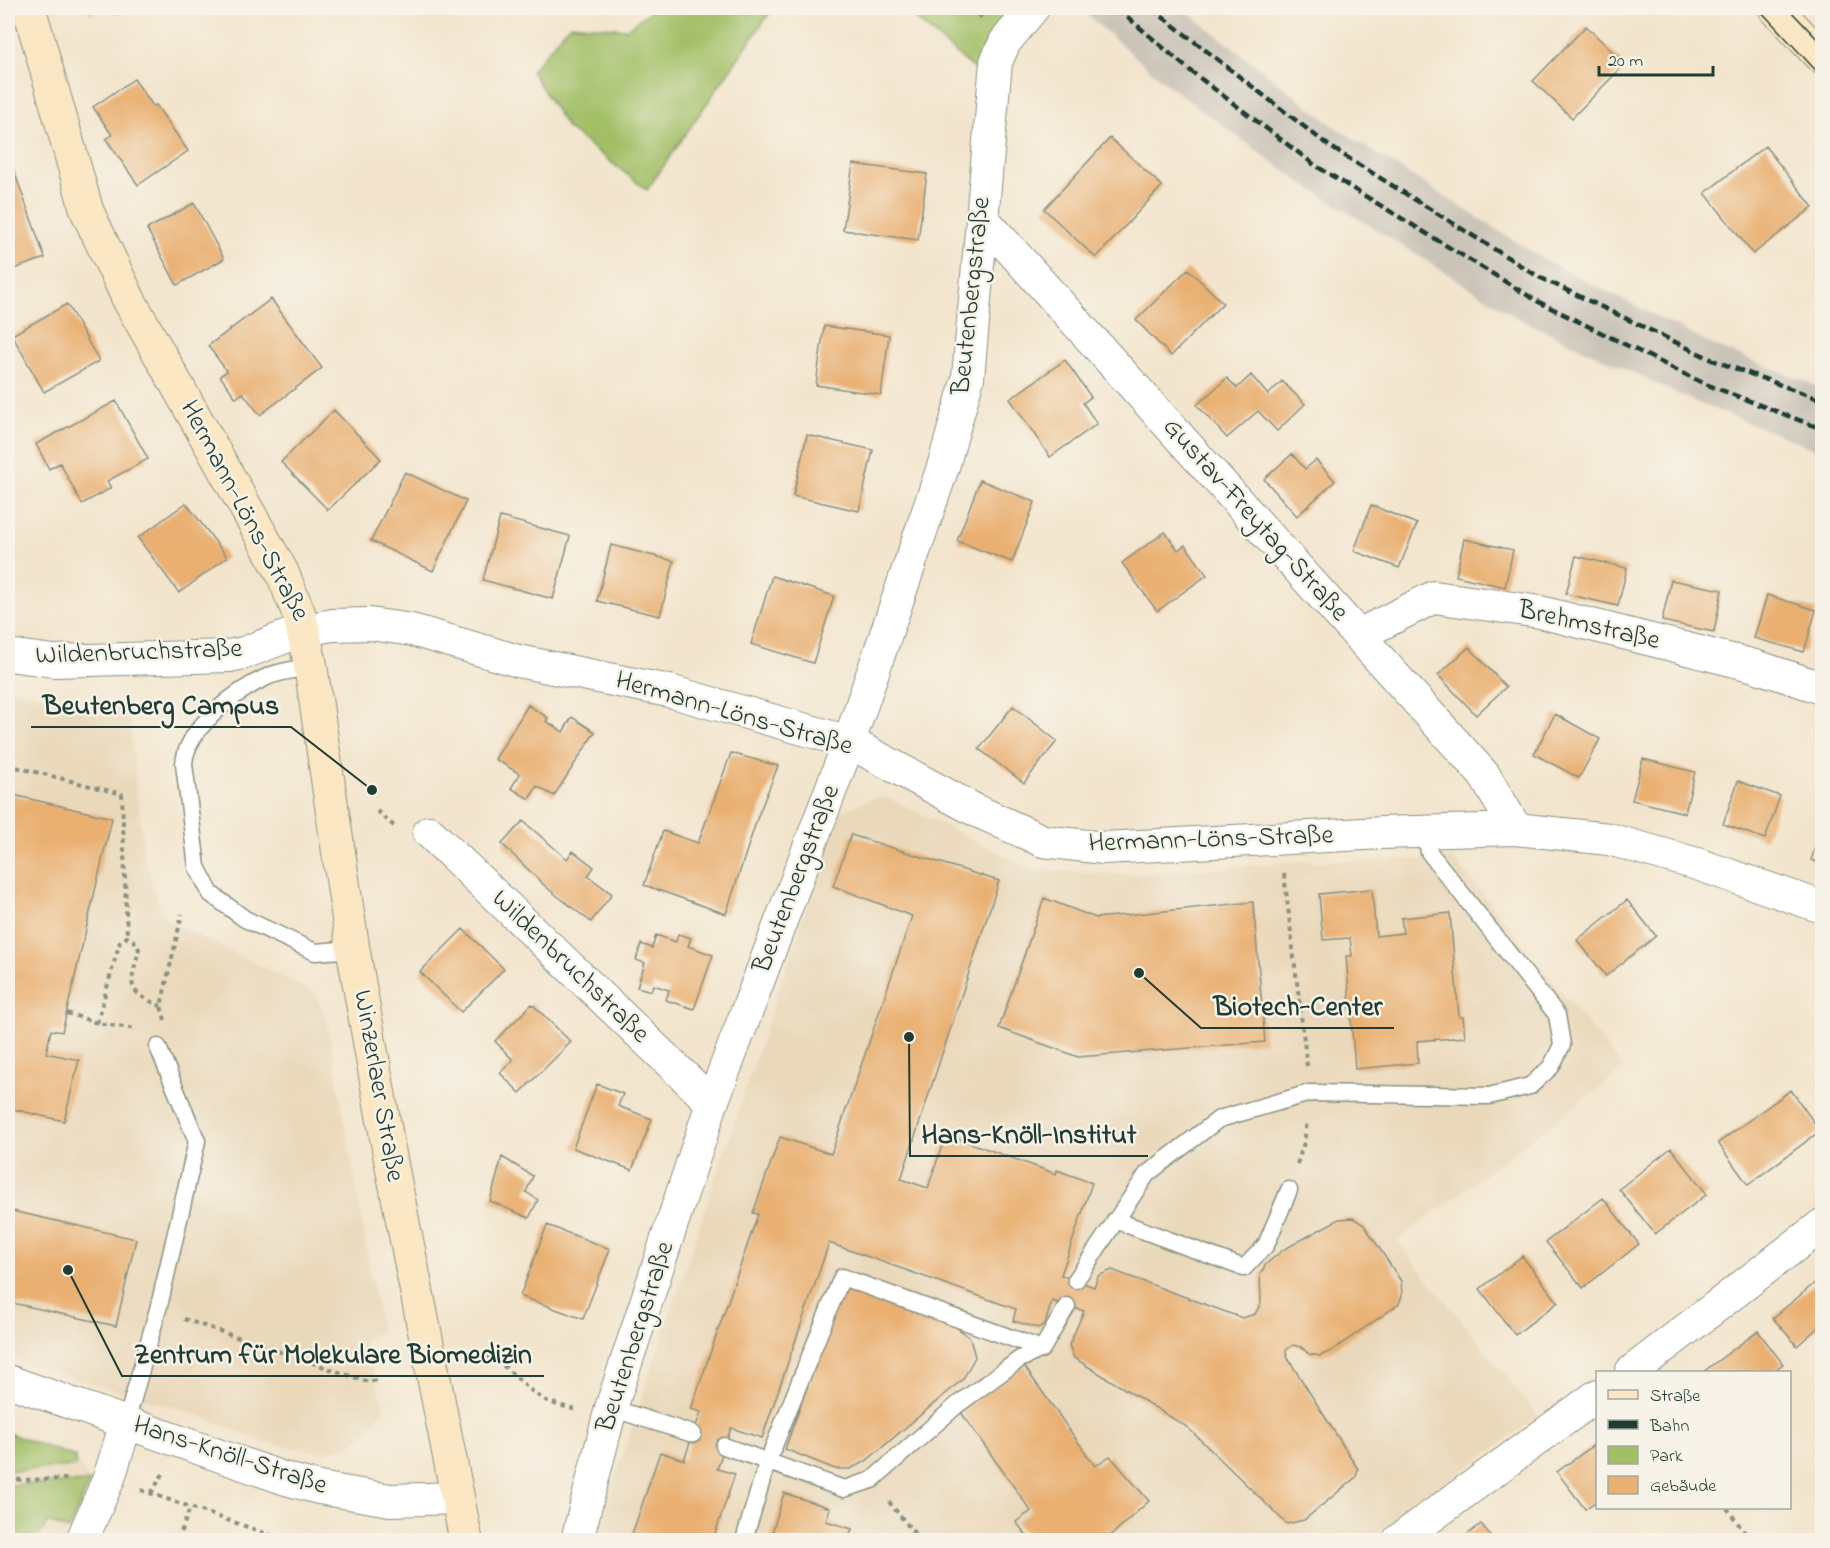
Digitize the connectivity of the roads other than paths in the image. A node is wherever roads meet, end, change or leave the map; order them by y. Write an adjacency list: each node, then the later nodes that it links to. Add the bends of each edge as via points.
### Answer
1 (29, 8): 6 (main road, Hermann-Löns-Straße, via 87,211 129,300 282,572)
2 (1775, 8): 4 (main road)
3 (1029, 12): 5 (street, Beutenbergstraße, via 1005,42 996,62)
4 (1822, 58)
5 (983, 219): 7 (street, Gustav-Freytag-Straße); 11 (street, Beutenbergstraße, via 968,378 943,467)
6 (303, 630): 8 (street, Wildenbruchstraße, via 229,656 54,661); 9 (main road, Winzerlaer Straße); 11 (street, Hermann-Löns-Straße, via 363,624 412,630 518,661 669,691)
7 (1359, 635): 10 (street, Brehmstraße, via 1434,597 1540,612 1755,666); 12 (street, Gustav-Freytag-Straße, via 1484,775)
8 (8, 655)
9 (310, 667): 16 (main road, Winzerlaer Straße); 16 (lane, via 261,680 202,724 189,741 184,764 196,867 211,894 245,919 315,952)
10 (1822, 688)
11 (849, 742): 13 (street, Hermann-Löns-Straße, via 1043,842 1104,848); 18 (street, Beutenbergstraße)
12 (1516, 829): 13 (street, Hermann-Löns-Straße); 15 (street, Hermann-Löns-Straße, via 1609,838)
13 (1426, 831): 20 (lane, via 1429,852 1557,1015 1562,1045 1551,1067 1530,1086 1489,1096 1310,1093 1219,1119 1147,1174)
14 (429, 832): 18 (street, Wildenbruchstraße)
15 (1822, 906)
16 (353, 949): 33 (main road, Winzerlaer Straße)
17 (158, 1047): 29 (lane, via 197,1141)
18 (712, 1102): 28 (street, Beutenbergstraße)
19 (1289, 1190): 20 (lane, via 1266,1245 1244,1268)
20 (1115, 1220): 22 (lane)
21 (1822, 1225): 25 (street)
22 (1076, 1280)
23 (1067, 1306): 24 (lane)
24 (1041, 1349): 32 (lane, via 1020,1359 957,1405 872,1480 844,1489); 32 (lane, via 842,1277)
25 (1632, 1371)
26 (8, 1381): 29 (street, Hans-Knöll-Straße)
27 (1596, 1396): 38 (street)
28 (609, 1414): 30 (lane); 36 (street, Beutenbergstraße)
29 (126, 1423): 33 (street, Hans-Knöll-Straße, via 319,1488 390,1500); 34 (street, via 109,1478)
30 (693, 1434)
31 (724, 1446): 32 (lane)
32 (766, 1463): 37 (lane)
33 (458, 1498): 35 (main road, Winzerlaer Straße)
34 (82, 1540)
35 (466, 1540)
36 (577, 1540)
37 (744, 1540)
38 (1400, 1540)

